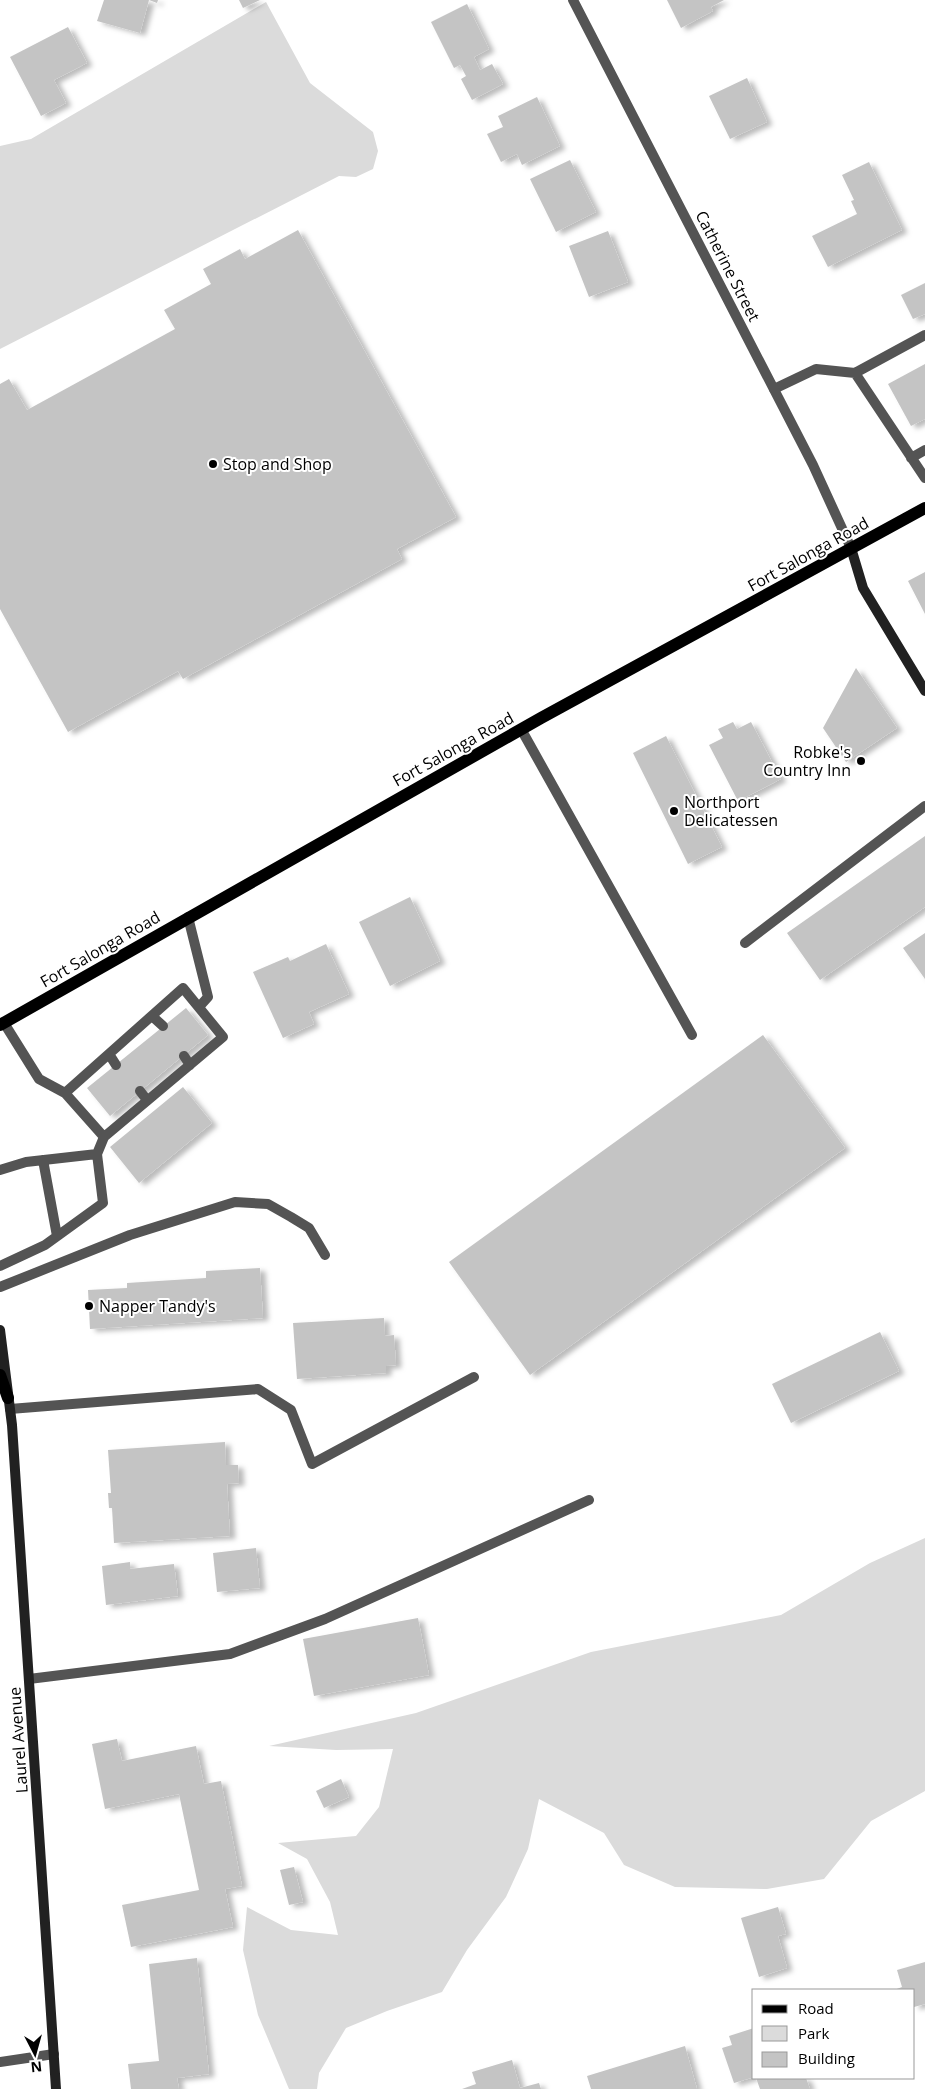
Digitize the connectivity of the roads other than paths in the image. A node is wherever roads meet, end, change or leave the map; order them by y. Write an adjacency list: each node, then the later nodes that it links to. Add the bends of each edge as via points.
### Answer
1 (573, 0): 4 (street, Catherine Street)
2 (925, 335): 3 (street)
3 (855, 373): 4 (street, via 816,369); 6 (street)
4 (774, 389): 9 (street, Catherine Street)
5 (925, 450): 6 (street)
6 (911, 458): 7 (street)
7 (925, 478)
8 (925, 508): 9 (main road, Fort Salonga Road)
9 (852, 548): 10 (main road, via 863,588); 11 (main road, Fort Salonga Road)
10 (925, 690)
11 (521, 729): 13 (main road, Fort Salonga Road); 19 (street)
12 (925, 806): 14 (street)
13 (188, 917): 15 (street, via 208,997); 17 (main road, Fort Salonga Road)
14 (744, 943)
15 (199, 1007): 16 (street, via 183,988); 23 (street, via 223,1037)
16 (152, 1016): 18 (street); 20 (street)
17 (2, 1024): 25 (street, via 39,1079)
18 (163, 1026)
19 (692, 1035)
20 (110, 1054): 22 (street); 25 (street)
21 (184, 1056): 23 (street)
22 (116, 1065)
23 (190, 1065): 26 (street)
24 (140, 1091): 26 (street)
25 (66, 1093): 27 (street)
26 (147, 1100): 27 (street)
27 (104, 1137): 28 (street)
28 (97, 1154): 29 (street); 31 (street, via 102,1203)
29 (43, 1160): 30 (street); 31 (street)
30 (0, 1170)
31 (57, 1236): 33 (street)
32 (325, 1255): 34 (street, via 309,1228 291,1217 268,1204 235,1202 130,1235)
33 (0, 1266)
34 (0, 1287)
35 (0, 1330): 38 (main road, Laurel Avenue)
36 (0, 1375): 38 (main road)
37 (474, 1377): 38 (street, via 312,1464 291,1410 258,1389)
38 (9, 1403): 40 (main road, Laurel Avenue)
39 (589, 1500): 40 (street, via 325,1619 230,1654)
40 (29, 1679): 41 (main road, Laurel Avenue)
41 (54, 2054): 42 (street); 43 (main road, Laurel Avenue)
42 (0, 2062)
43 (56, 2089)

